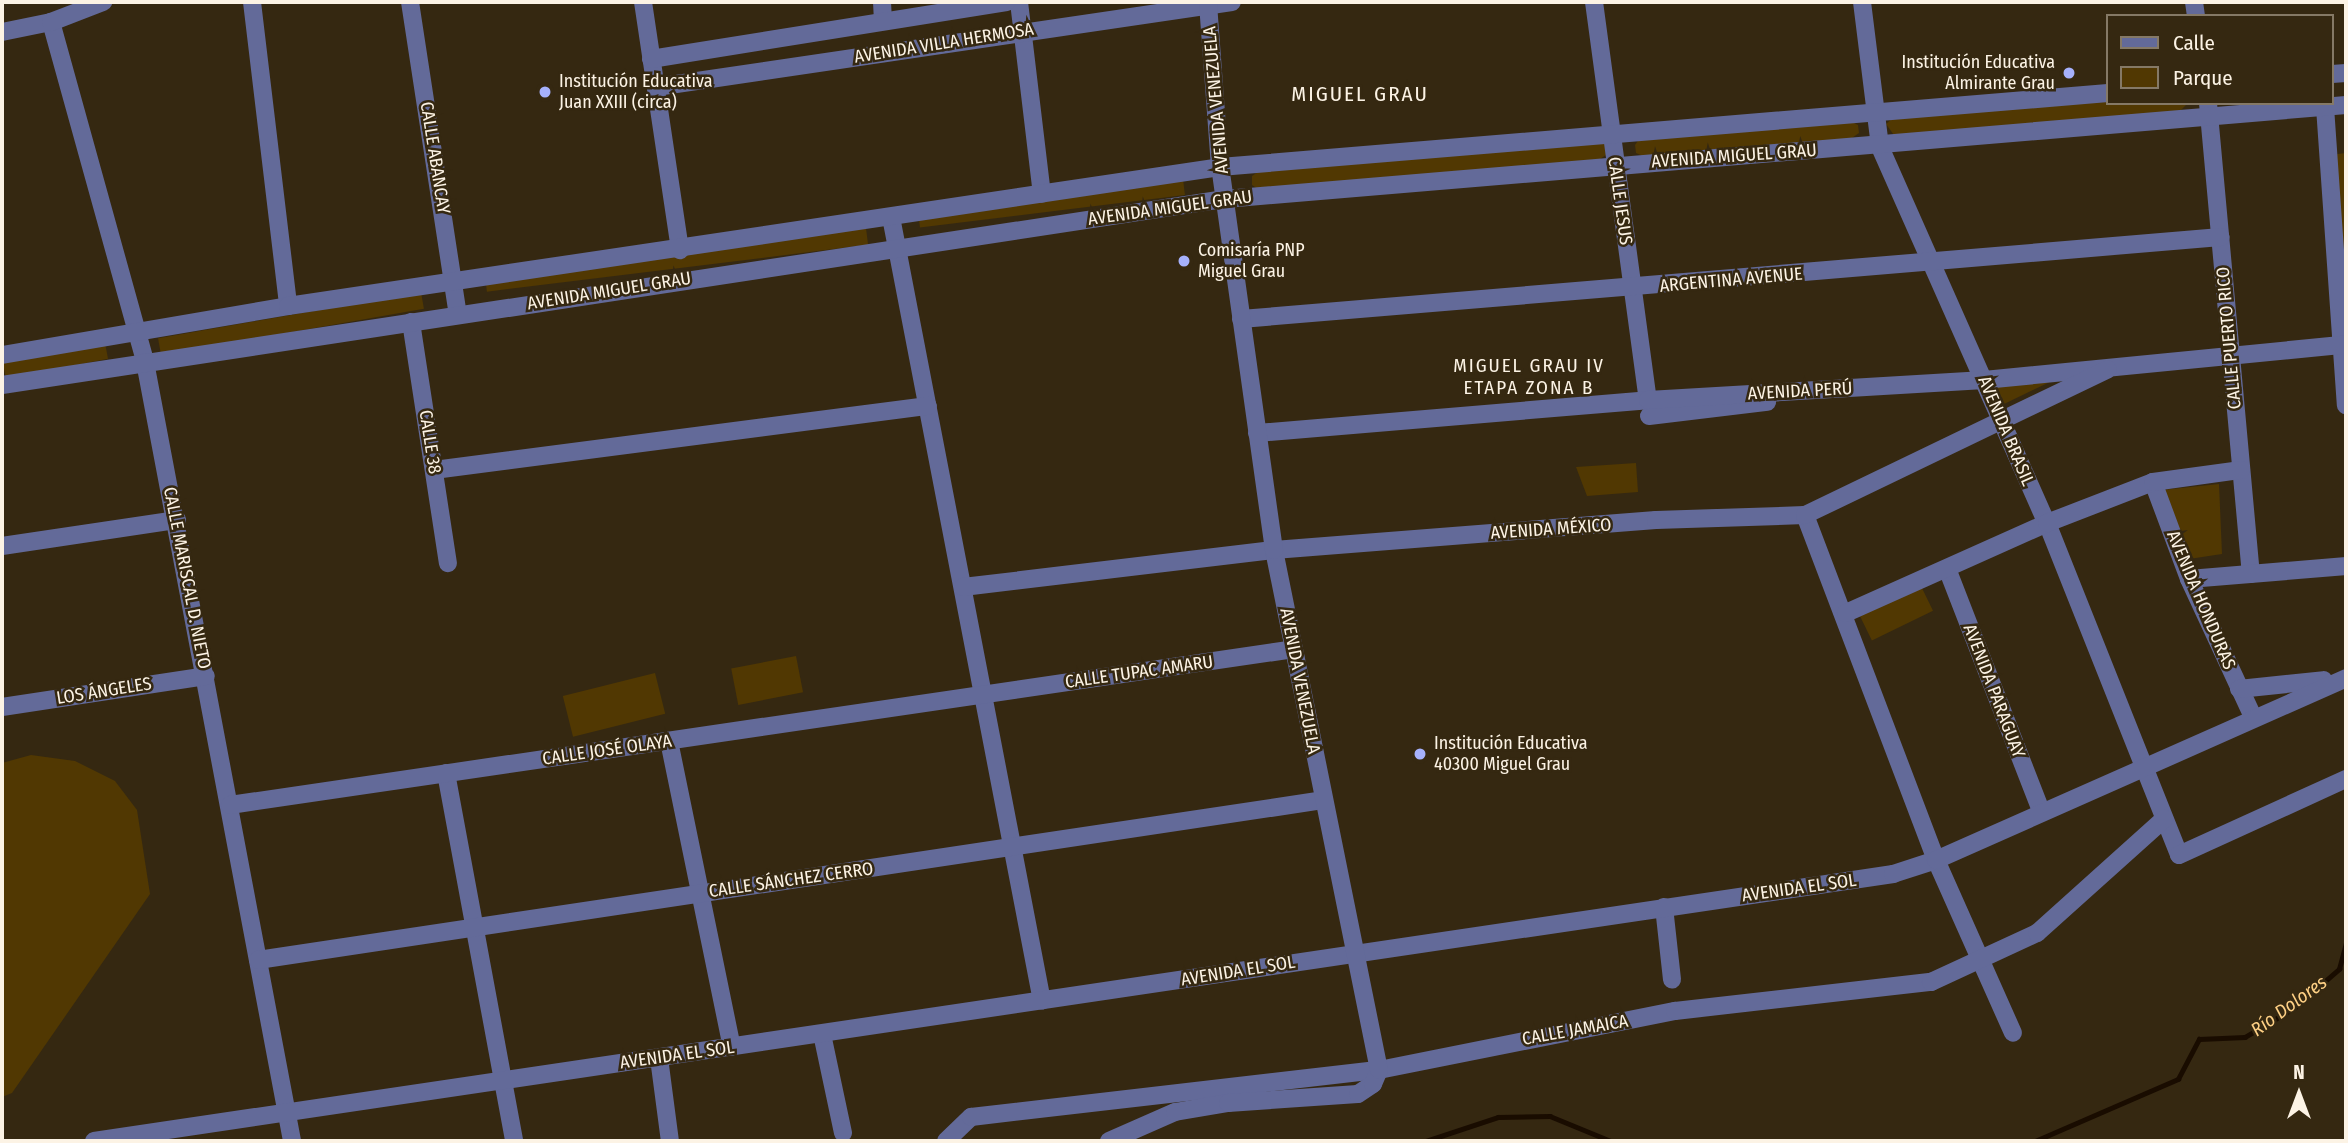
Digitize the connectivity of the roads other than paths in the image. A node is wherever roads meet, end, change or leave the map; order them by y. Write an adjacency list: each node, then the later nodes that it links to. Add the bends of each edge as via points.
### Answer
1 (103, 2): 13 (street)
2 (252, 2): 36 (street)
3 (410, 2): 34 (street, CALLE ABANCAY)
4 (643, 2): 16 (street)
5 (881, 2): 12 (street)
6 (1006, 2): 12 (street, AVENIDA VILLA HERMOSA)
7 (1019, 2): 14 (street)
8 (1232, 2): 11 (street, AVENIDA VILLA HERMOSA)
9 (1594, 2): 23 (street, CALLE JESUS)
10 (1862, 2): 22 (street, AVENIDA BRASIL)
11 (1208, 3): 14 (street, AVENIDA VILLA HERMOSA); 26 (street, AVENIDA VENEZUELA)
12 (883, 21): 16 (street, AVENIDA VILLA HERMOSA)
13 (51, 22): 15 (street); 40 (street, CALLE MARISCAL D. NIETO)
14 (1023, 31): 17 (street, AVENIDA VILLA HERMOSA); 27 (street)
15 (2, 32)
16 (651, 58): 17 (street)
17 (656, 87): 32 (street)
18 (2106, 93): 22 (street, AVENIDA MIGUEL GRAU)
19 (2346, 106): 20 (street, AVENIDA MIGUEL GRAU)
20 (2325, 107): 21 (street, AVENIDA MIGUEL GRAU); 41 (street)
21 (2209, 111): 24 (street, AVENIDA MIGUEL GRAU); 30 (street, CALLE PUERTO RICO)
22 (1874, 115): 23 (street, AVENIDA MIGUEL GRAU); 24 (street, AVENIDA BRASIL)
23 (1611, 132): 25 (street, CALLE JESUS); 26 (street, AVENIDA MIGUEL GRAU)
24 (1880, 147): 25 (street, AVENIDA MIGUEL GRAU); 33 (street, AVENIDA BRASIL)
25 (1614, 164): 28 (street, AVENIDA MIGUEL GRAU); 35 (street, CALLE JESUS)
26 (1220, 167): 27 (street, AVENIDA MIGUEL GRAU); 28 (street, AVENIDA VENEZUELA)
27 (1042, 194): 29 (street, AVENIDA MIGUEL GRAU)
28 (1225, 199): 31 (street, AVENIDA MIGUEL GRAU); 38 (street, AVENIDA VENEZUELA)
29 (891, 217): 31 (street); 32 (street, AVENIDA MIGUEL GRAU)
30 (2221, 237): 33 (street, ARGENTINA AVENUE); 43 (street, CALLE PUERTO RICO)
31 (897, 248): 37 (street, AVENIDA MIGUEL GRAU); 49 (street)
32 (680, 250): 34 (street, AVENIDA MIGUEL GRAU)
33 (1930, 262): 35 (street, ARGENTINA AVENUE); 46 (street, AVENIDA BRASIL)
34 (455, 282): 36 (street, AVENIDA MIGUEL GRAU); 37 (street, CALLE ABANCAY)
35 (1633, 289): 38 (street, ARGENTINA AVENUE); 50 (street, CALLE JESUS)
36 (288, 306): 40 (street, AVENIDA MIGUEL GRAU)
37 (458, 314): 39 (street, AVENIDA MIGUEL GRAU)
38 (1241, 319): 52 (street, AVENIDA VENEZUELA)
39 (411, 322): 44 (street, AVENIDA MIGUEL GRAU); 53 (street, CALLE 38)
40 (138, 333): 42 (street, AVENIDA MIGUEL GRAU); 44 (street, CALLE MARISCAL D. NIETO)
41 (2343, 345): 43 (street, AVENIDA PERÚ); 48 (street)
42 (2, 355)
43 (2230, 355): 45 (street, AVENIDA PERÚ); 54 (street, CALLE PUERTO RICO)
44 (145, 362): 47 (street, AVENIDA MIGUEL GRAU); 57 (street, CALLE MARISCAL D. NIETO)
45 (2108, 369): 46 (street, AVENIDA PERÚ); 51 (street, AVENIDA MÉXICO)
46 (1984, 380): 50 (street, AVENIDA PERÚ, via 1800,391 1762,404); 51 (street, AVENIDA BRASIL)
47 (2, 385)
48 (2346, 405)
49 (928, 406): 53 (street); 66 (street)
50 (1648, 408): 52 (street)
51 (2001, 423): 56 (street, AVENIDA MÉXICO); 58 (street, AVENIDA BRASIL)
52 (1257, 433): 60 (street, AVENIDA VENEZUELA)
53 (434, 470): 61 (street, CALLE 38)
54 (2241, 470): 55 (street); 64 (street, CALLE PUERTO RICO)
55 (2153, 482): 58 (street); 65 (street, AVENIDA HONDURAS)
56 (1805, 515): 60 (street, AVENIDA MÉXICO, via 1656,520); 67 (street)
57 (177, 520): 59 (street); 69 (street, CALLE MARISCAL D. NIETO)
58 (2047, 523): 63 (street); 76 (street, AVENIDA BRASIL)
59 (2, 546)
60 (1274, 550): 66 (street, AVENIDA MÉXICO); 68 (street, AVENIDA VENEZUELA)
61 (448, 563)
62 (2346, 566): 64 (street)
63 (1948, 571): 67 (street); 81 (street, AVENIDA PARAGUAY)
64 (2251, 574): 65 (street)
65 (2189, 579): 71 (street, AVENIDA HONDURAS)
66 (963, 587): 72 (street)
67 (1846, 613): 84 (street)
68 (1294, 649): 72 (street, CALLE TUPAC AMARU); 79 (street, AVENIDA VENEZUELA)
69 (206, 676): 73 (street, LOS ÁNGELES); 80 (street, CALLE MARISCAL D. NIETO)
70 (2344, 678): 71 (street); 74 (street, AVENIDA EL SOL)
71 (2239, 689): 74 (street, AVENIDA HONDURAS)
72 (984, 695): 75 (street, CALLE JOSÉ OLAYA); 83 (street)
73 (2, 707)
74 (2253, 717): 76 (street, AVENIDA EL SOL)
75 (669, 741): 77 (street, CALLE JOSÉ OLAYA); 85 (street)
76 (2143, 766): 81 (street, AVENIDA EL SOL); 82 (street, AVENIDA BRASIL)
77 (446, 774): 80 (street, CALLE JOSÉ OLAYA); 87 (street)
78 (2346, 779): 82 (street, AVENIDA BRASIL, via 2179,855)
79 (1324, 800): 83 (street, CALLE SÁNCHEZ CERRO); 88 (street, AVENIDA VENEZUELA)
80 (230, 805): 89 (street, CALLE MARISCAL D. NIETO)
81 (2041, 811): 84 (street, AVENIDA EL SOL)
82 (2164, 819): 90 (street, CALLE JAMAICA, via 2037,933)
83 (1013, 847): 85 (street, CALLE SÁNCHEZ CERRO); 92 (street)
84 (1936, 860): 86 (street, AVENIDA EL SOL, via 1892,874); 90 (street)
85 (701, 894): 87 (street, CALLE SÁNCHEZ CERRO); 95 (street)
86 (1664, 907): 88 (street, AVENIDA EL SOL); 91 (street)
87 (474, 928): 89 (street, CALLE SÁNCHEZ CERRO); 98 (street)
88 (1355, 954): 92 (street, AVENIDA EL SOL); 97 (street, AVENIDA VENEZUELA)
89 (258, 960): 99 (street, CALLE MARISCAL D. NIETO)
90 (1979, 961): 93 (street); 97 (street, CALLE JAMAICA, via 1931,982 1675,1011)
91 (1672, 980)
92 (1042, 1000): 94 (street, AVENIDA EL SOL)
93 (2014, 1033)
94 (822, 1034): 95 (street, AVENIDA EL SOL); 100 (street)
95 (732, 1047): 96 (street, AVENIDA EL SOL)
96 (659, 1058): 98 (street, AVENIDA EL SOL); 104 (street)
97 (1379, 1070): 105 (street, CALLE JAMAICA, via 971,1118); 106 (street, via 1373,1084 1358,1094 1228,1103 1175,1112)
98 (502, 1080): 99 (street, AVENIDA EL SOL); 103 (street)
99 (286, 1113): 101 (street, AVENIDA EL SOL); 102 (street, CALLE MARISCAL D. NIETO)
100 (843, 1133)
101 (94, 1141)
102 (292, 1141)
103 (513, 1141)
104 (670, 1141)
105 (946, 1141)
106 (1109, 1141)

